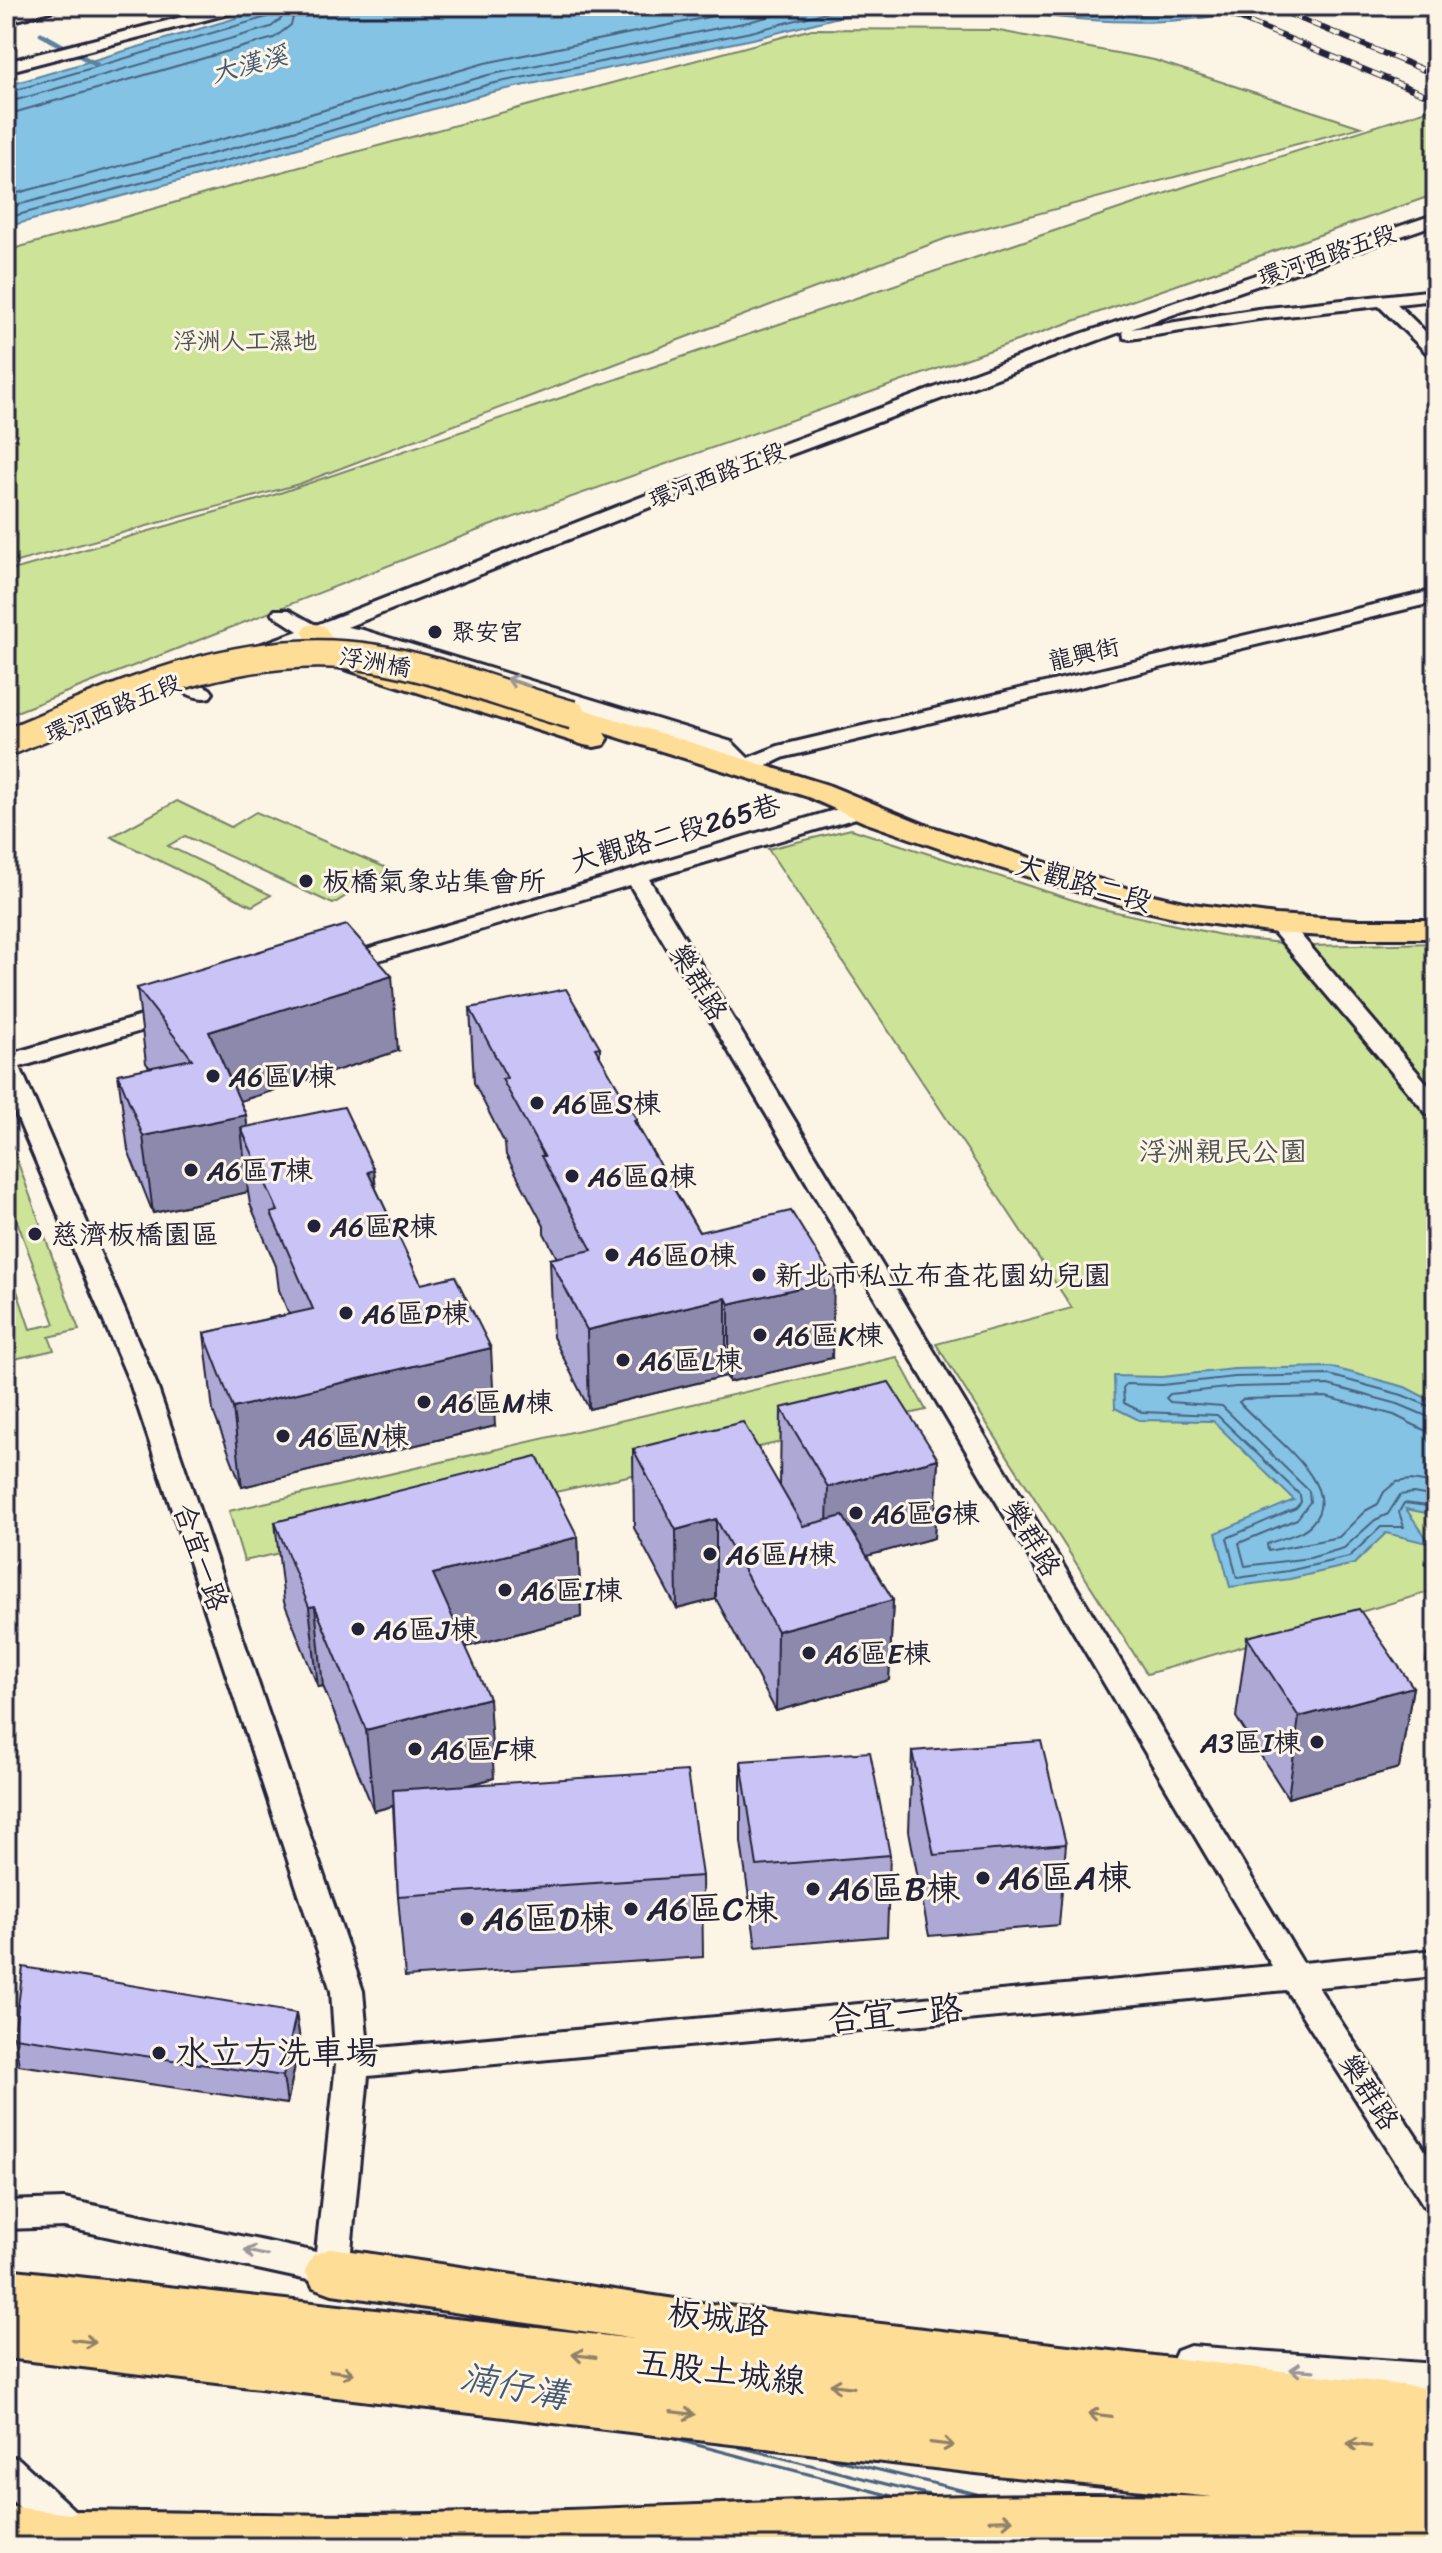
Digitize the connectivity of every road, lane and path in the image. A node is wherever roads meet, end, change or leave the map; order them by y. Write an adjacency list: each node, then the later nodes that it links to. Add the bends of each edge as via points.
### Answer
1 (61, 6): 3 (street)
2 (242, 6): 4 (street)
3 (6, 19)
4 (6, 67)
5 (1436, 219): 8 (street, 環河西路五段)
6 (1436, 295): 7 (street)
7 (1384, 301): 8 (street); 9 (street)
8 (1081, 340): 12 (street, 環河西路五段)
9 (1436, 352)
10 (1436, 596): 17 (street, 龍興街, via 778,752)
11 (282, 614): 12 (street)
12 (315, 632): 13 (main road, via 325,647); 14 (street, 環河西路五段); 17 (street, one-way to 12, via 724,747 502,677 356,634)
13 (349, 661): 14 (main road); 17 (main road, via 690,768)
14 (221, 665): 16 (main road, 環河西路五段, via 192,686)
15 (6, 743): 17 (main road, 浮洲橋, bridge, via 222,661 323,653 374,658 429,672)
16 (6, 751)
17 (746, 767): 18 (main road, 大觀路二段, via 818,791)
18 (855, 811): 19 (street, 大觀路二段265巷); 20 (main road, 大觀路二段, via 1074,884 1222,918)
19 (635, 875): 22 (street, 大觀路二段265巷); 27 (street, 樂群路)
20 (1279, 924): 21 (main road, 大觀路二段); 25 (street)
21 (1436, 929)
22 (316, 971)
23 (198, 1006): 24 (street)
24 (6, 1063): 28 (street, 合宜一路, via 143,1383 347,1991)
25 (1436, 1109)
26 (1436, 1963): 27 (street, 合宜一路)
27 (1295, 1977): 28 (street, 合宜一路); 29 (street, 樂群路)
28 (353, 2064): 33 (street, 合宜一路)
29 (1436, 2196)
30 (6, 2200): 31 (street)
31 (64, 2213): 32 (street, 板城路); 33 (street, 板城路, one-way to 31)
32 (6, 2215)
33 (332, 2271): 36 (street, 板城路, one-way to 33, via 999,2347 598,2306); 37 (highway, via 702,2326)
34 (6, 2292): 38 (highway, 五股土城線, one-way to 34)
35 (6, 2334): 40 (highway, 五股土城線, one-way to 40, via 976,2448)
36 (1436, 2380)
37 (1436, 2414)
38 (1436, 2454)
39 (6, 2471): 43 (street)
40 (1436, 2494)
41 (6, 2528): 43 (main road)
42 (1436, 2540): 43 (highway, one-way to 42, via 431,2540 1097,2519 1255,2524)
43 (104, 2542)

